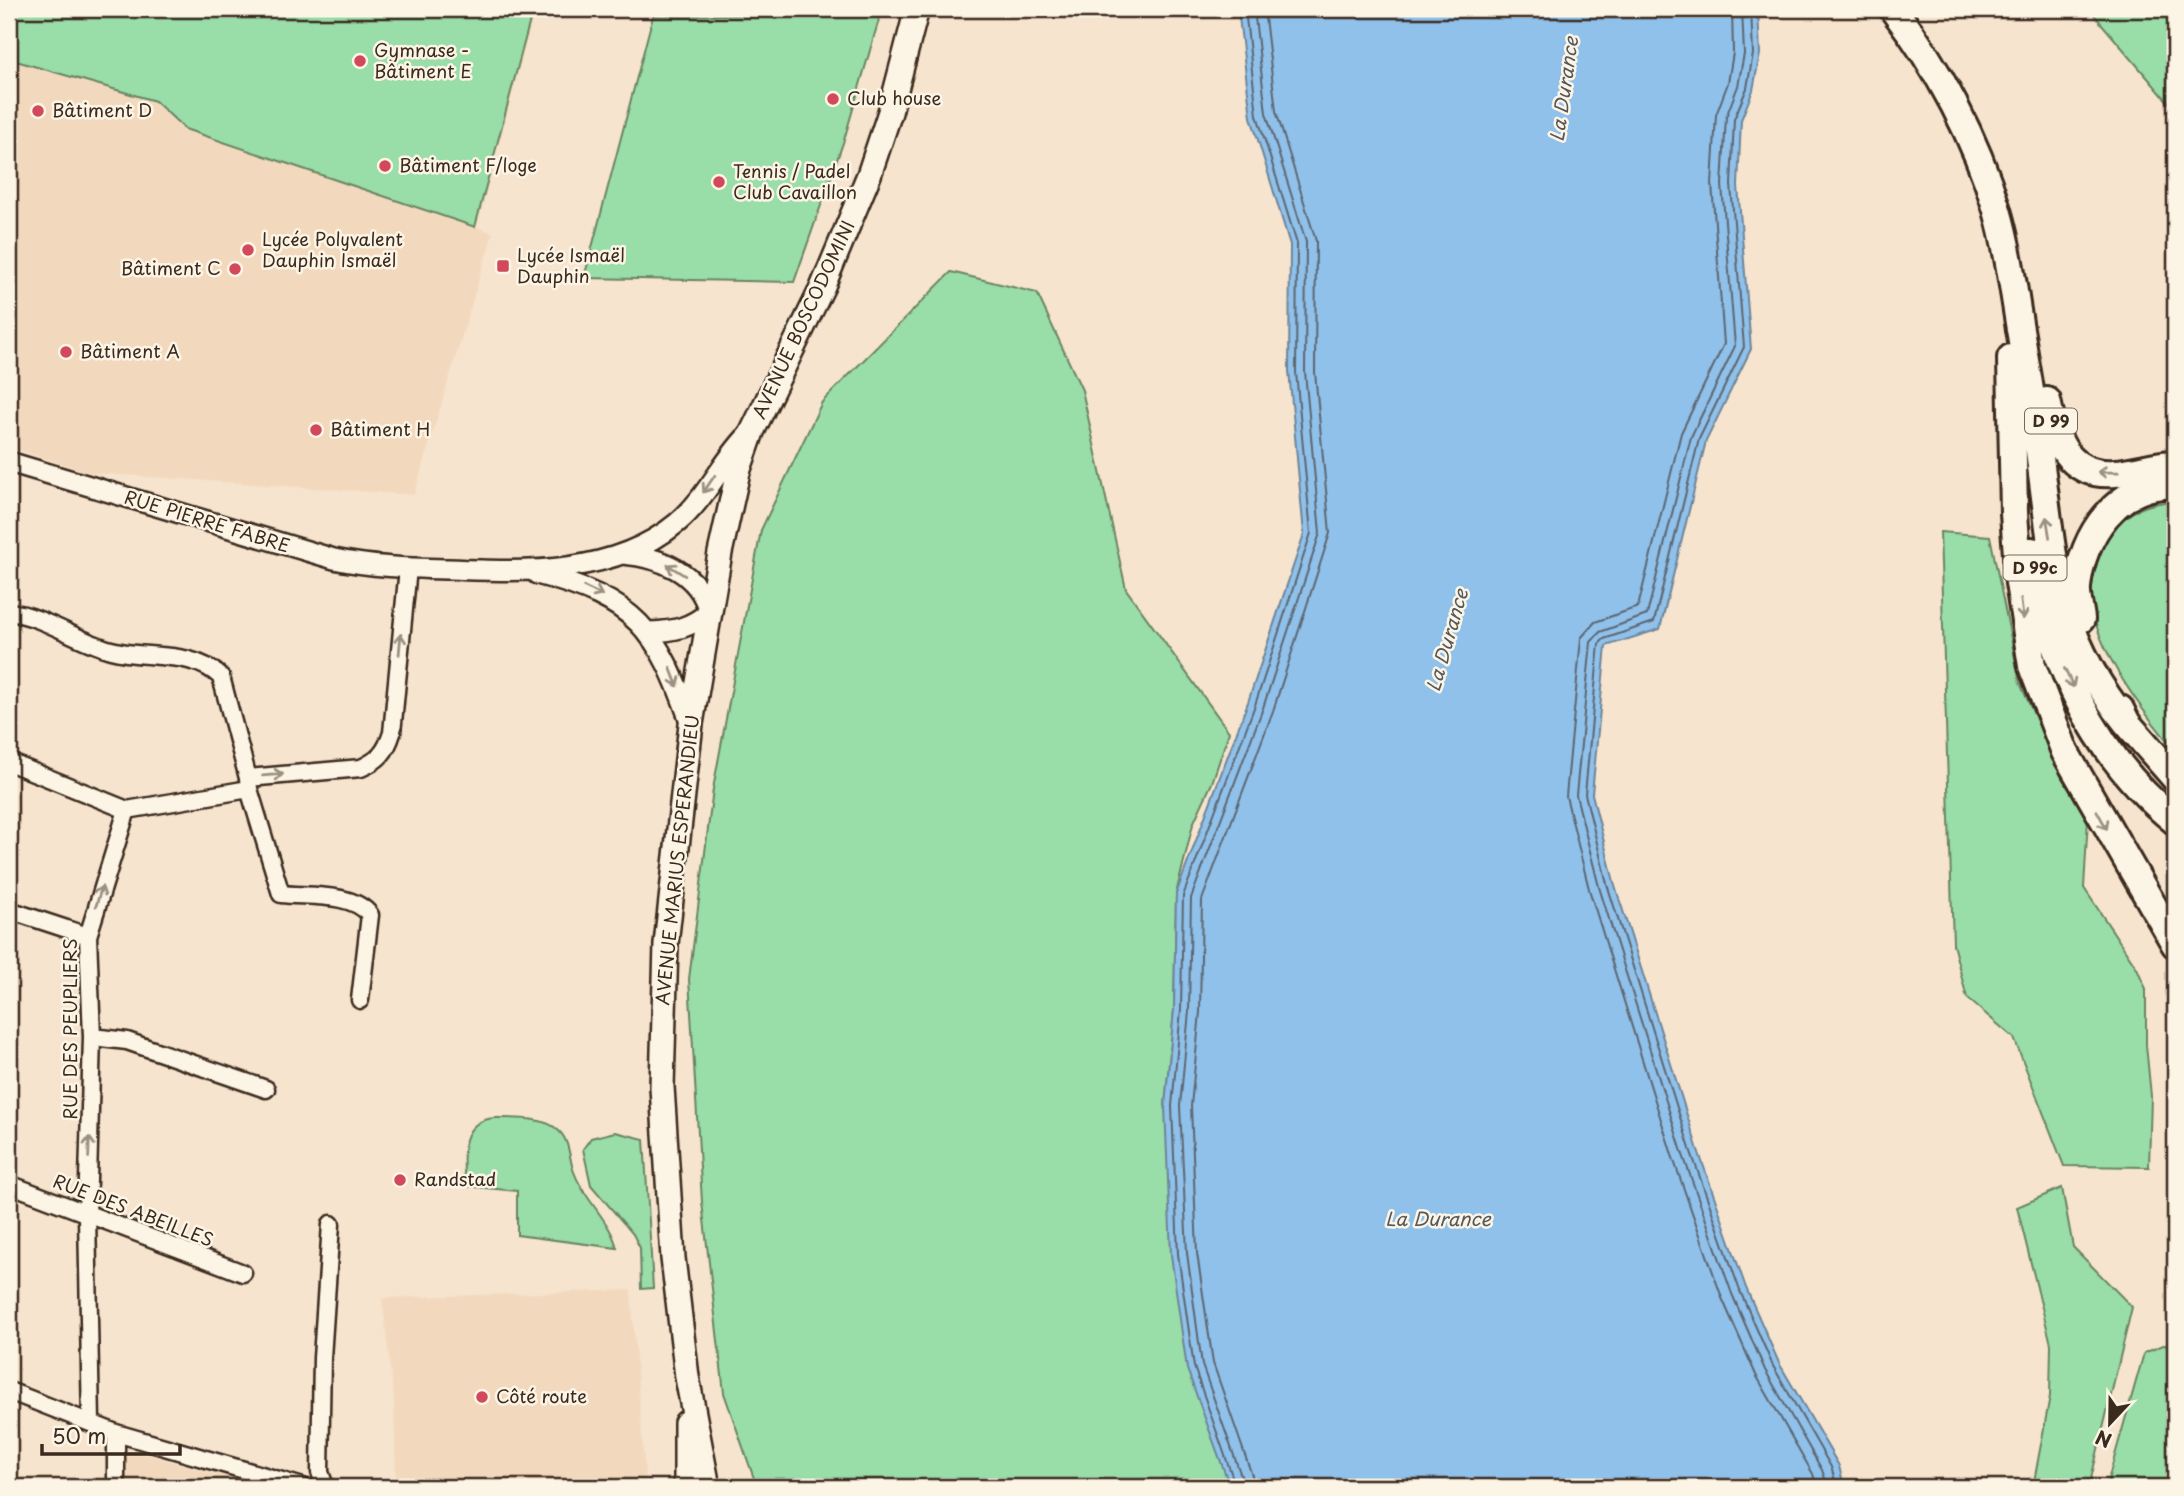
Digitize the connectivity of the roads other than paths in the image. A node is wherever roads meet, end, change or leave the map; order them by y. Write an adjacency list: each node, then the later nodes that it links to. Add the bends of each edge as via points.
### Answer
1 (917, 9): 5 (main road, AVENUE BOSCODOMINI, via 890,112 864,187 822,288)
2 (1893, 9): 3 (main road, D 99c, via 1955,108 1979,159)
3 (2011, 274): 4 (main road, D 99c); 7 (main road, D 99, one-way to 3, via 2100,473 2086,469 2060,449); 15 (main road, D 99c, one-way to 3, via 2085,665 2061,596)
4 (2011, 321): 21 (main road, D 99c, one-way to 21, via 2027,512 2048,628 2081,705 2109,751 2146,798); 24 (main road, one-way to 24, via 2014,513 2032,666 2065,752)
5 (752, 432): 9 (street, one-way to 9, via 732,451 686,514); 13 (main road, AVENUE MARIUS ESPERANDIEU, via 729,507)
6 (9, 462): 10 (street, RUE PIERRE FABRE, via 311,553 356,564)
7 (2175, 464)
8 (2175, 485): 15 (main road, via 2134,492 2112,508 2096,524 2082,559 2077,589 2083,629)
9 (623, 554): 11 (street); 13 (street, one-way to 9, via 698,586 678,570 652,558)
10 (408, 568): 11 (street, RUE PIERRE FABRE); 19 (street, one-way to 10, via 361,768 387,750)
11 (528, 572): 14 (street, one-way to 14, via 601,595)
12 (9, 612): 19 (street, via 111,650 191,660 211,668 220,677)
13 (709, 612): 14 (street, via 694,625 677,631); 16 (main road, AVENUE MARIUS ESPERANDIEU)
14 (650, 632): 16 (street, one-way to 16, via 668,663)
15 (2127, 723): 18 (main road)
16 (691, 724): 32 (main road, AVENUE MARIUS ESPERANDIEU, via 666,944 662,1066 670,1219)
17 (9, 762): 20 (street)
18 (2175, 778)
19 (249, 783): 20 (street); 25 (street, via 281,894 351,901 370,915)
20 (127, 810): 23 (street, RUE DES PEUPLIERS, one-way to 20)
21 (2175, 821)
22 (9, 910): 23 (street)
23 (88, 936): 26 (street, RUE DES PEUPLIERS)
24 (2175, 944)
25 (360, 1000)
26 (92, 1037): 27 (street, via 127,1041); 29 (street, RUE DES PEUPLIERS, one-way to 26)
27 (267, 1089)
28 (9, 1184): 29 (street, RUE DES ABEILLES)
29 (87, 1215): 31 (street, RUE DES ABEILLES); 34 (street, RUE DES PEUPLIERS)
30 (331, 1224): 38 (street, via 322,1358 320,1472)
31 (243, 1273)
32 (687, 1377): 39 (main road, AVENUE MARIUS ESPERANDIEU); 40 (main road, AVENUE MARIUS ESPERANDIEU)
33 (9, 1391): 34 (street)
34 (90, 1423): 35 (street)
35 (116, 1433): 36 (street); 37 (street)
36 (116, 1487)
37 (303, 1487)
38 (325, 1487)
39 (685, 1487)
40 (708, 1487)

